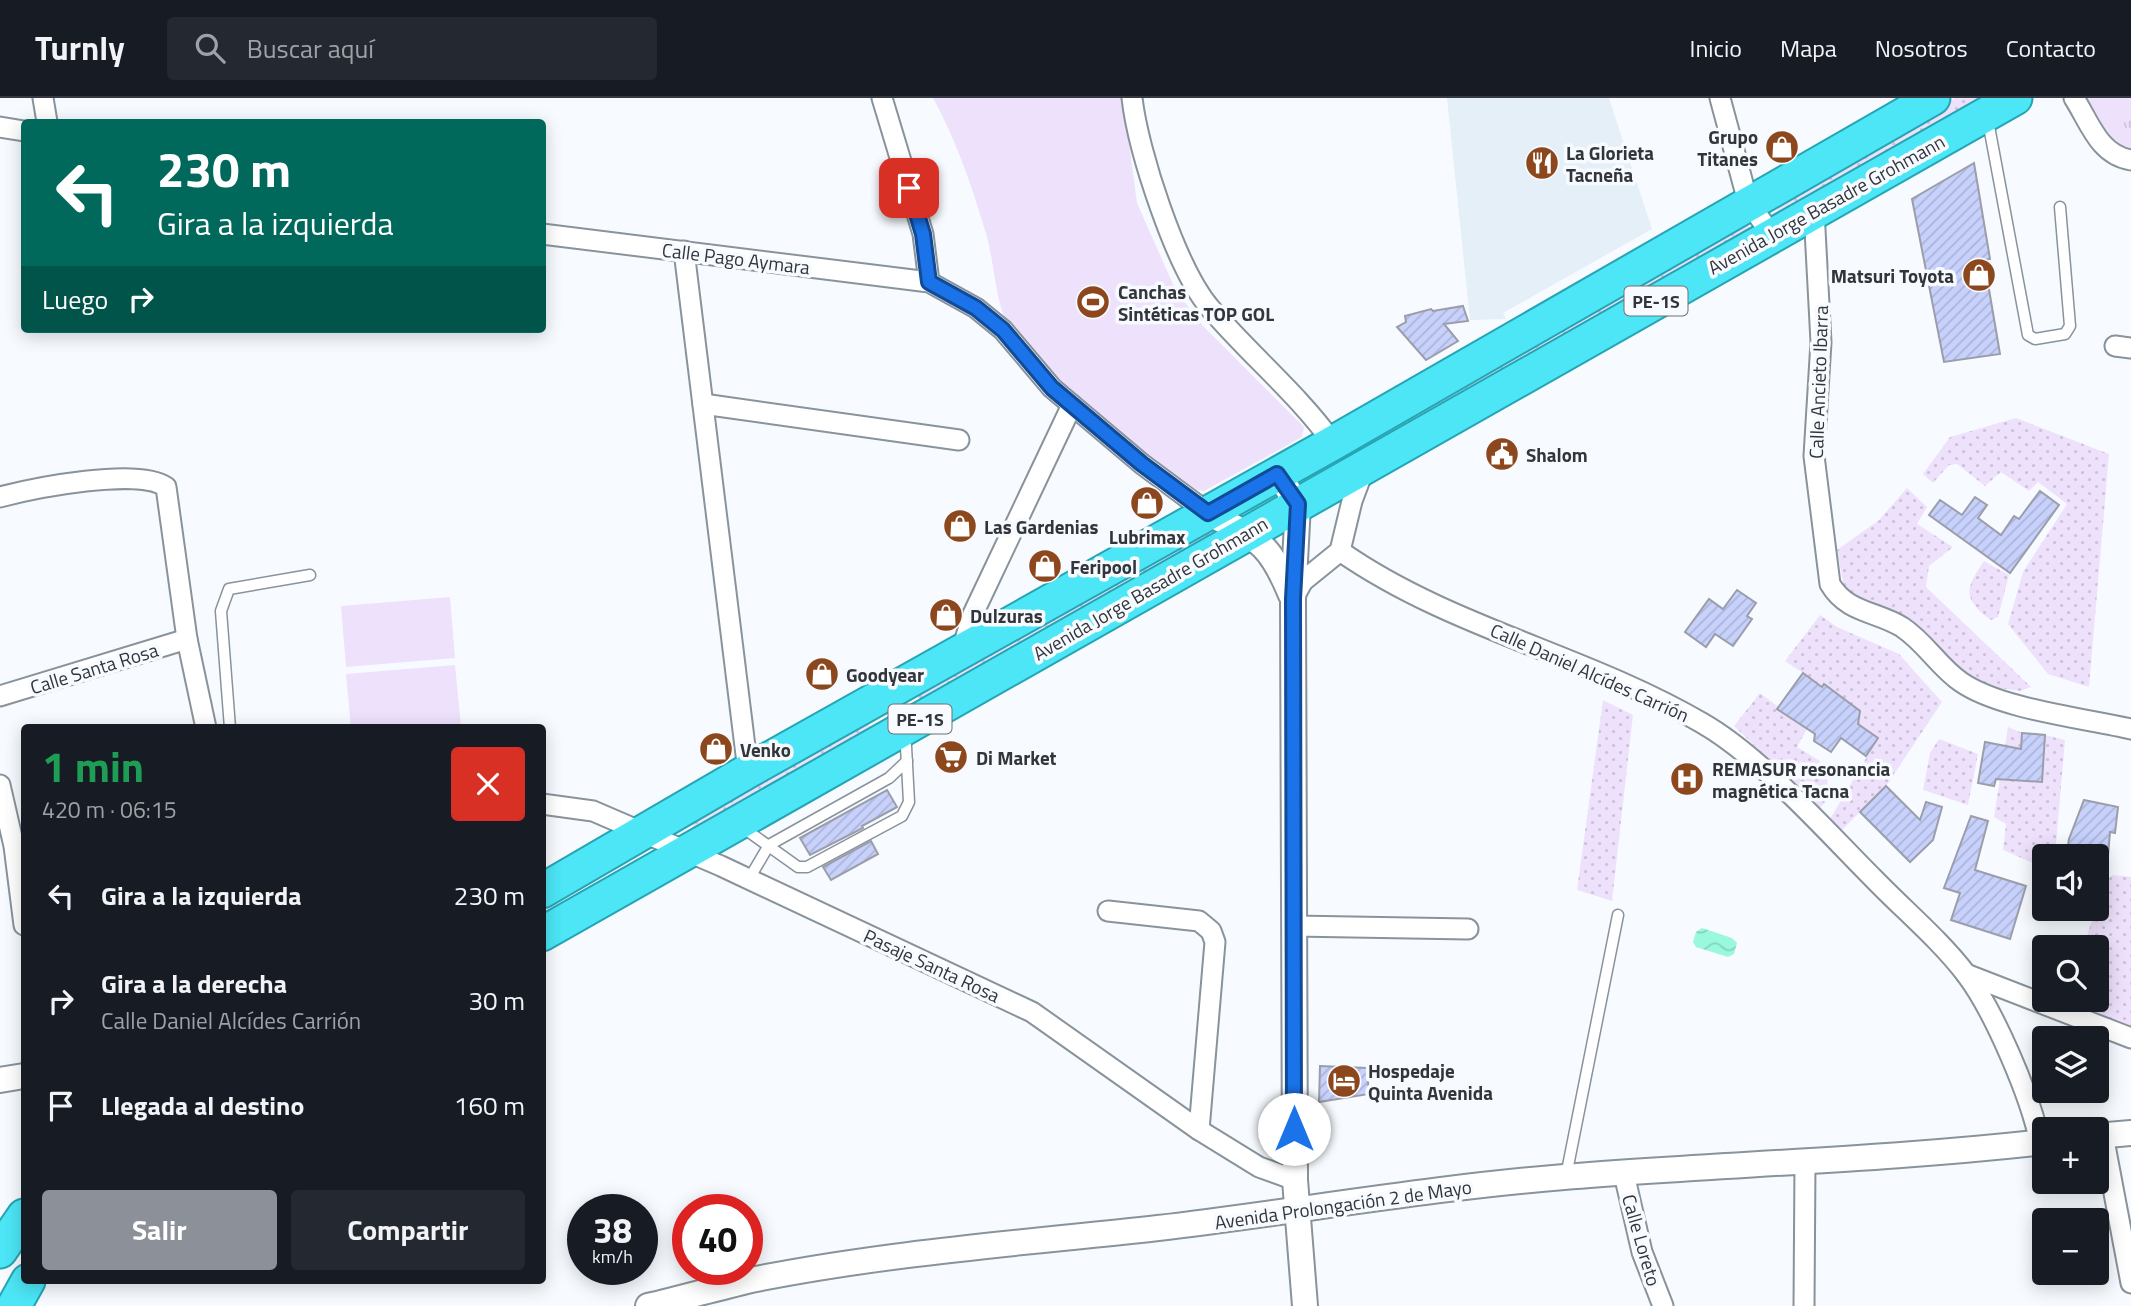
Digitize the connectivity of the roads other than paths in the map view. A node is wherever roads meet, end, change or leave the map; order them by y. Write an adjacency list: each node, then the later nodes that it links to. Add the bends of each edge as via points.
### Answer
1 (43, 98): 8 (street)
2 (882, 98): 18 (street, via 923,234)
3 (1132, 98): 22 (street, via 1170,232 1191,279 1208,306 1314,416)
4 (1720, 98): 12 (street)
5 (1932, 98): 12 (highway, Avenida Jorge Basadre Grohmann / PE-1S)
6 (2074, 98): 11 (street, via 2107,152)
7 (2001, 106): 13 (lane, via 2028,335 2035,339 2065,334 2070,326); 14 (highway, Avenida Jorge Basadre Grohmann / PE-1S)
8 (46, 119)
9 (0, 127): 10 (street)
10 (21, 130)
11 (2131, 160)
12 (1748, 202): 16 (street); 22 (highway, Avenida Jorge Basadre Grohmann / PE-1S)
13 (2060, 207)
14 (1814, 211): 16 (highway, Avenida Jorge Basadre Grohmann / PE-1S); 39 (street, Calle Ancieto Ibarra, via 1821,342 1814,456 1830,584 1839,598 1899,626 1931,649 1958,680 1988,696)
15 (546, 234): 17 (street, Calle Pago Aymara)
16 (1772, 235): 23 (highway, Avenida Jorge Basadre Grohmann / PE-1S)
17 (684, 251): 18 (street, Calle Pago Aymara); 19 (street)
18 (929, 282): 20 (street, via 976,308 1003,330)
19 (703, 404): 21 (street); 41 (street)
20 (1072, 405): 27 (street); 33 (street, via 973,614)
21 (959, 440)
22 (1333, 443): 24 (highway, Avenida Jorge Basadre Grohmann / PE-1S)
23 (1366, 465): 26 (highway, Avenida Jorge Basadre Grohmann / PE-1S); 29 (street)
24 (1277, 474): 26 (street); 27 (highway, Avenida Jorge Basadre Grohmann / PE-1S)
25 (0, 497): 32 (street, via 38,487 142,477 166,487)
26 (1298, 504): 28 (highway, Avenida Jorge Basadre Grohmann / PE-1S); 31 (street)
27 (1208, 513): 28 (street); 33 (highway, Avenida Jorge Basadre Grohmann / PE-1S)
28 (1246, 533): 31 (street, via 1274,558); 38 (highway, Avenida Jorge Basadre Grohmann / PE-1S)
29 (1340, 551): 31 (street, via 1303,581); 57 (street, Calle Daniel Alcídes Carrión, via 1413,596 1653,697 1703,723 1781,788)
30 (310, 575): 37 (lane, via 229,589 222,599)
31 (1293, 599): 54 (street)
32 (187, 639): 35 (street, Calle Santa Rosa); 36 (street)
33 (961, 653): 34 (highway, Avenida Jorge Basadre Grohmann / PE-1S)
34 (886, 695): 38 (lane); 41 (highway, Avenida Jorge Basadre Grohmann / PE-1S)
35 (0, 696)
36 (205, 724)
37 (230, 724)
38 (905, 729): 40 (lane); 44 (highway, Avenida Jorge Basadre Grohmann / PE-1S)
39 (2131, 729)
40 (906, 761): 47 (lane, via 889,778); 47 (lane, via 909,802 902,817 807,867 798,867)
41 (748, 772): 45 (highway, Avenida Jorge Basadre Grohmann / PE-1S)
42 (0, 785): 46 (street)
43 (546, 805): 45 (street, Pasaje Santa Rosa, via 593,811)
44 (737, 824): 47 (lane); 48 (highway, Avenida Jorge Basadre Grohmann / PE-1S)
45 (643, 832): 48 (street, Pasaje Santa Rosa); 51 (highway, Avenida Jorge Basadre Grohmann / PE-1S)
46 (19, 845): 49 (street)
47 (769, 845): 50 (lane)
48 (688, 852): 50 (street, Pasaje Santa Rosa); 56 (highway, Avenida Jorge Basadre Grohmann / PE-1S)
49 (21, 877)
50 (749, 879): 62 (street, Pasaje Santa Rosa, via 1032,1012)
51 (546, 889)
52 (1108, 911): 62 (street, via 1199,921 1211,931 1215,942)
53 (1618, 915): 68 (lane)
54 (1294, 926): 55 (street); 70 (street)
55 (1468, 929)
56 (546, 932)
57 (1966, 974): 58 (street, Calle Daniel Alcídes Carrión); 61 (street, Calle Daniel Alcídes Carrión, via 1989,1013)
58 (2131, 1038)
59 (21, 1076): 60 (street)
60 (0, 1080)
61 (2032, 1117)
62 (1199, 1130): 70 (street, Pasaje Santa Rosa, via 1259,1167)
63 (2131, 1133): 64 (street)
64 (2109, 1134)
65 (2032, 1144): 66 (street, Avenida Prolongación 2 de Mayo)
66 (1805, 1163): 67 (street, Avenida Prolongación 2 de Mayo); 80 (street)
67 (1625, 1174): 68 (street, Avenida Prolongación 2 de Mayo); 79 (street, Calle Loreto, via 1642,1252)
68 (1566, 1177): 71 (street, Avenida Prolongación 2 de Mayo)
69 (2109, 1178): 74 (street)
70 (1295, 1180): 71 (street)
71 (1297, 1212): 77 (street, Avenida Prolongación 2 de Mayo, via 1005,1242 752,1280); 78 (street)
72 (21, 1220): 73 (highway)
73 (0, 1251)
74 (2131, 1283)
75 (27, 1284): 76 (highway)
76 (14, 1306)
77 (648, 1306)
78 (1305, 1306)
79 (1663, 1306)
80 (1804, 1306)

